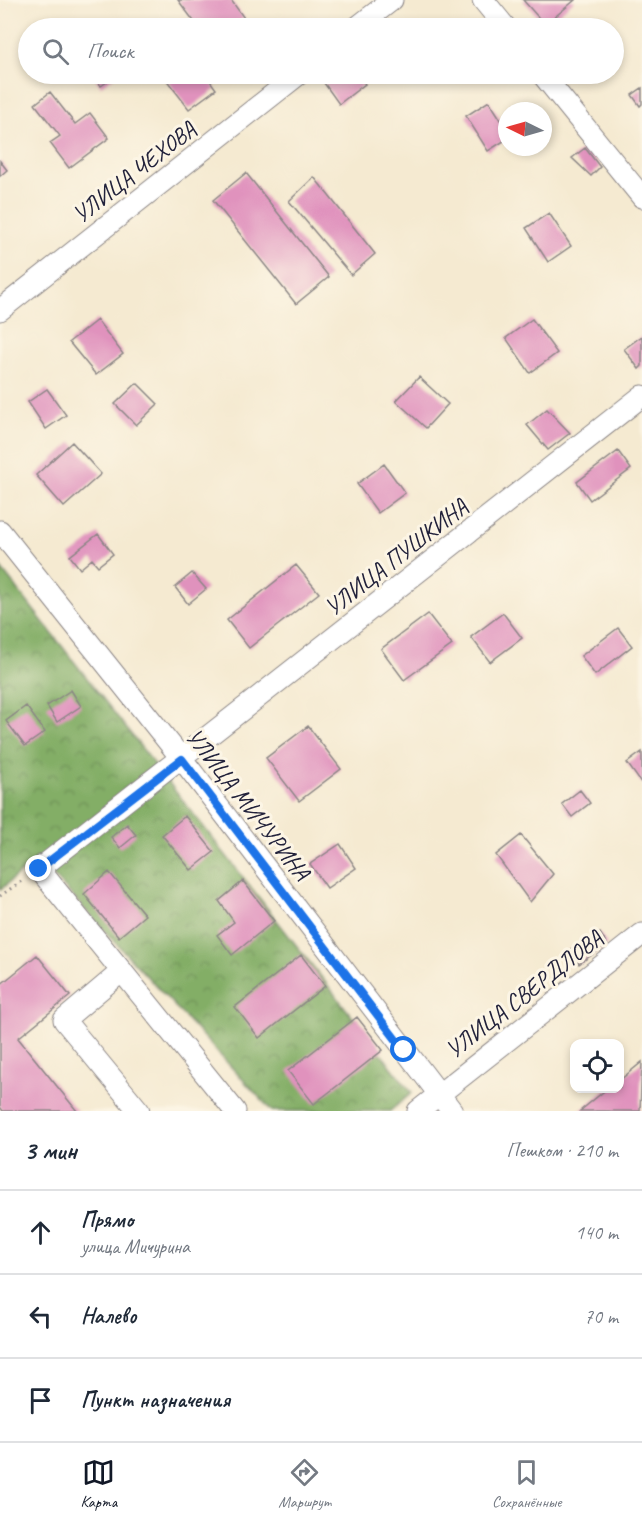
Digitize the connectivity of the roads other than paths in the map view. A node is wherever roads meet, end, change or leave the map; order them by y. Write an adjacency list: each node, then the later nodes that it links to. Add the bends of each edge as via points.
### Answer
1 (392, 0): 3 (street)
2 (483, 0): 4 (street)
3 (369, 18)
4 (498, 18)
5 (286, 84): 8 (street, УЛИЦА ЧЕХОВА)
6 (550, 84): 7 (street)
7 (642, 197)
8 (0, 310)
9 (642, 396): 11 (street, УЛИЦА ПУШКИНА)
10 (0, 531): 11 (street, УЛИЦА МИЧУРИНА)
11 (182, 759): 13 (street, УЛИЦА ПУШКИНА, via 39,869); 14 (street, УЛИЦА МИЧУРИНА)
12 (642, 934): 14 (street, УЛИЦА СВЕРДЛОВА)
13 (122, 971): 15 (street, via 64,1020); 16 (street)
14 (445, 1103): 17 (street, УЛИЦА СВЕРДЛОВА)
15 (140, 1111)
16 (235, 1111)
17 (418, 1111)

